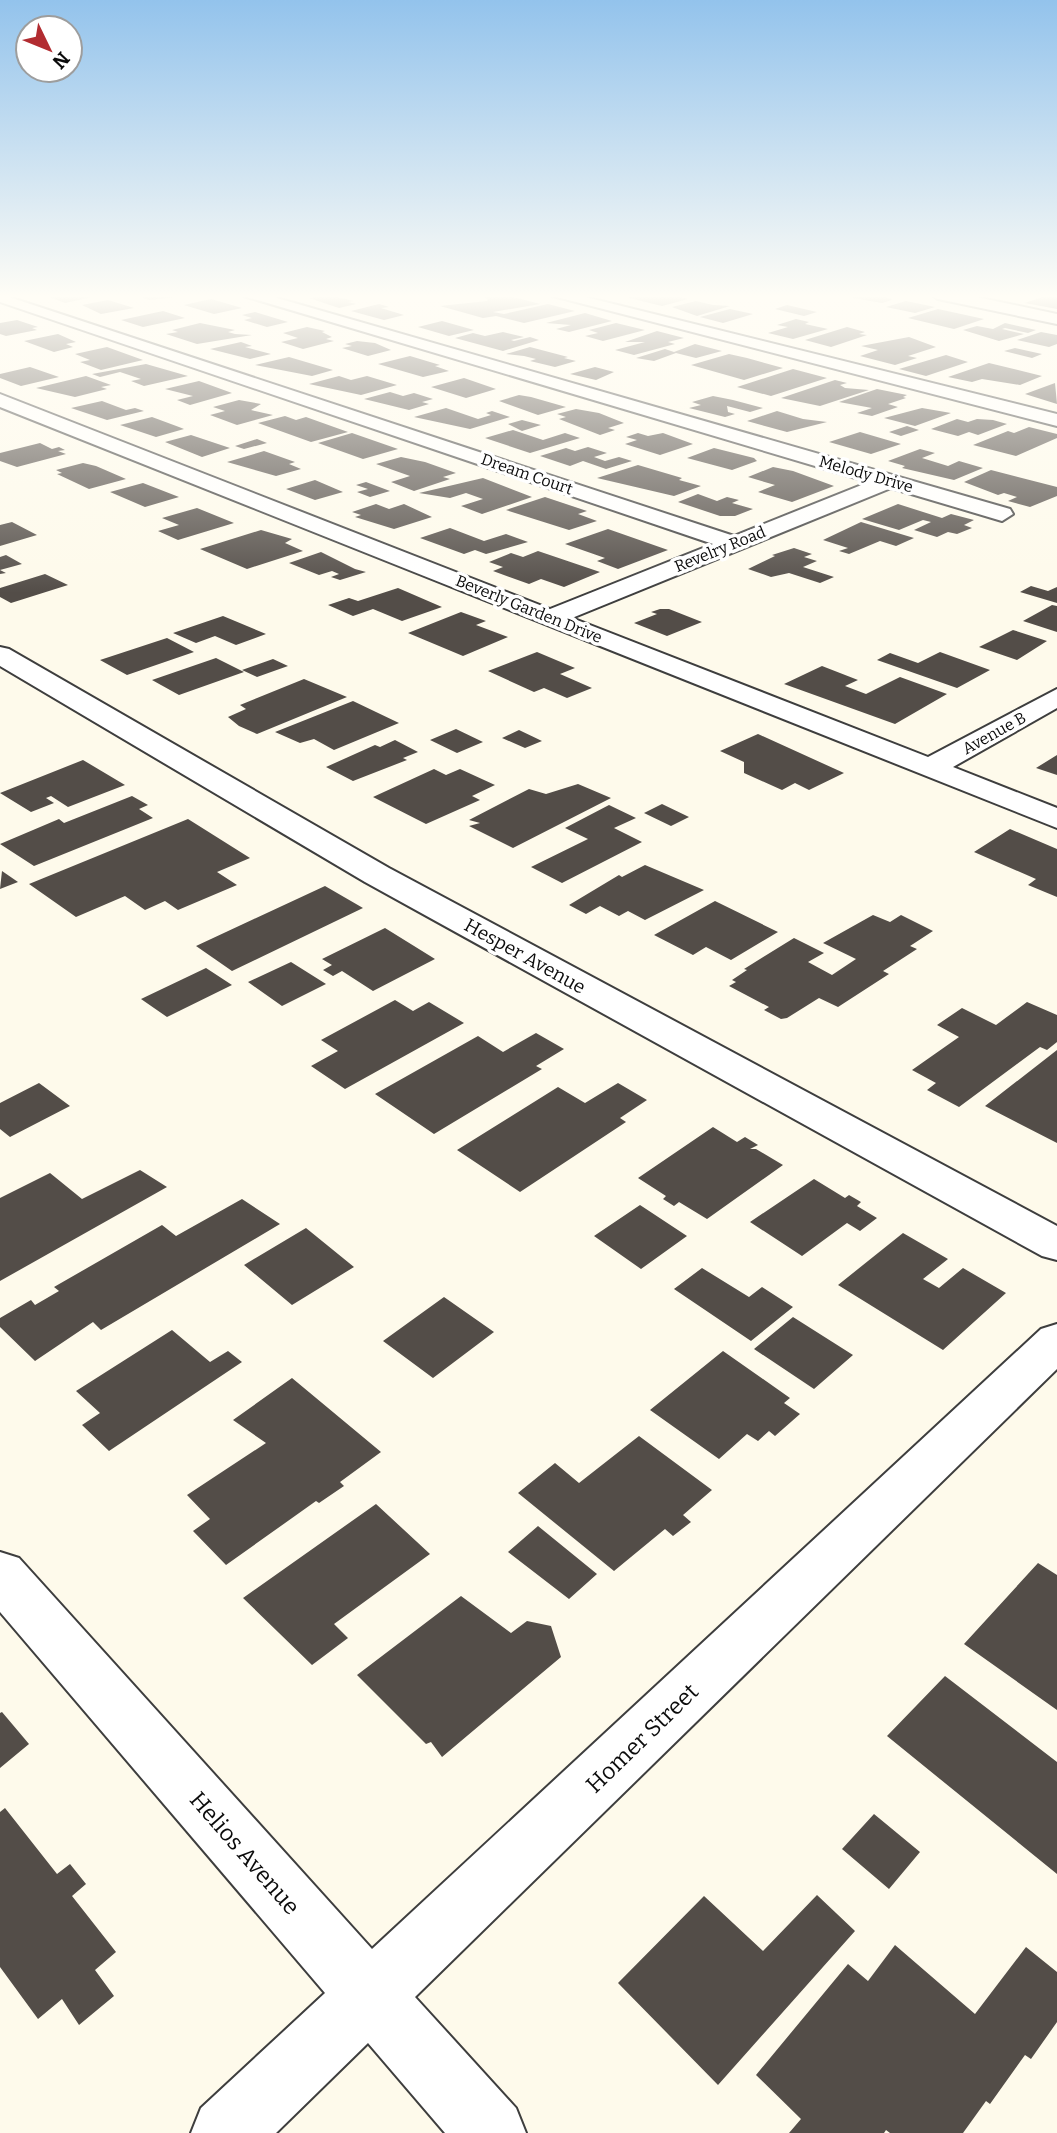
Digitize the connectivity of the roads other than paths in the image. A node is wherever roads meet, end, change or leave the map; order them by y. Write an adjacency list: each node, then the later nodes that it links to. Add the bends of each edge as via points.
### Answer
1 (287, 394): 8 (street, Dream Court)
2 (589, 394): 6 (street, Melody Drive)
3 (951, 394): 5 (street)
4 (0, 400): 9 (street, Beverly Garden Drive)
5 (1057, 420)
6 (891, 481): 7 (street, Melody Drive); 8 (street, Revelry Road)
7 (1002, 514)
8 (735, 544): 9 (street, Revelry Road)
9 (550, 618): 12 (street, Beverly Garden Drive)
10 (0, 655): 14 (street, Hesper Avenue, via 377,875)
11 (1057, 697): 12 (street, Avenue B)
12 (930, 768): 13 (street, Beverly Garden Drive)
13 (1057, 819)
14 (1057, 1245)
15 (1057, 1341): 17 (street, Homer Street)
16 (0, 1574): 17 (street, Helios Avenue)
17 (371, 1997): 18 (street, Homer Street); 19 (street, Helios Avenue)
18 (226, 2133)
19 (491, 2133)

